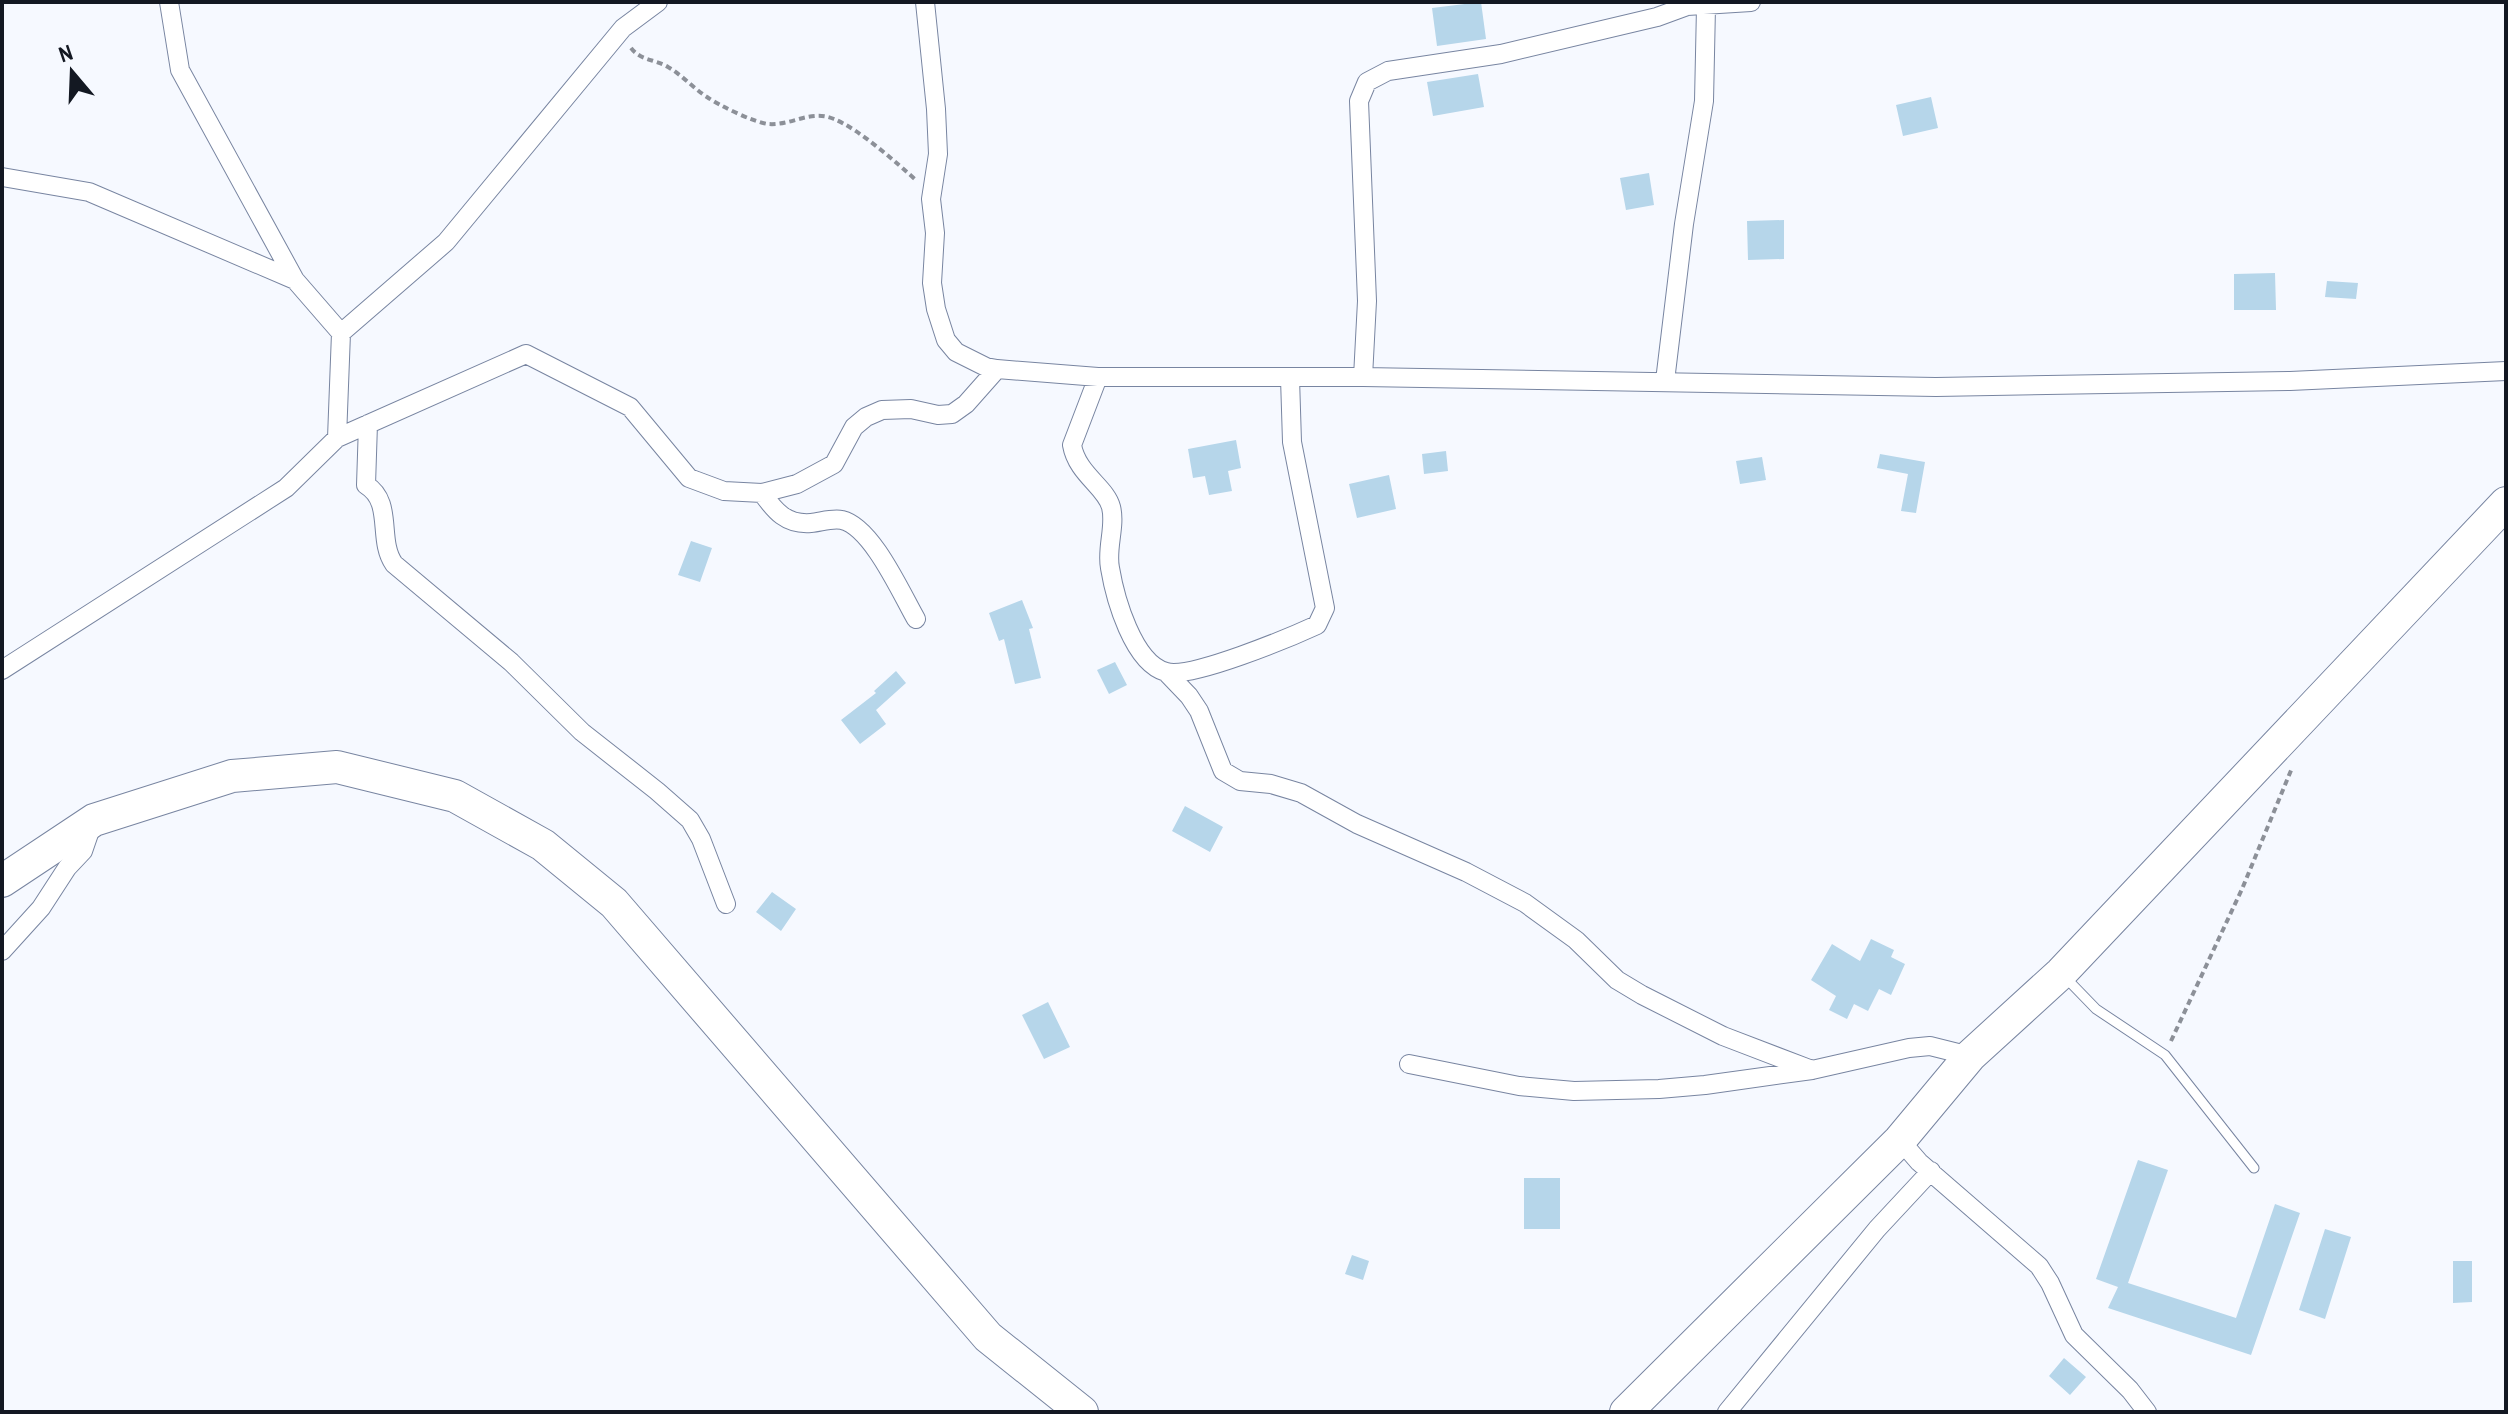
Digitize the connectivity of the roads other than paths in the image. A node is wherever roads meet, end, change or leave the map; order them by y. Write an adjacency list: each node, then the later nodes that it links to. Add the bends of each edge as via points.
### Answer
1 (169, 2): 7 (street, via 180,70)
2 (658, 2): 8 (street, via 623,28 446,242)
3 (925, 2): 9 (street, via 938,154 931,199 932,283 943,331 956,352)
4 (1751, 2): 5 (street)
5 (1706, 7): 12 (street, via 1687,6 1501,54 1388,71 1367,82 1359,101 1367,301); 14 (street, via 1704,101)
6 (2, 177): 7 (street, via 89,192)
7 (295, 280): 8 (street)
8 (341, 333): 16 (street)
9 (997, 369): 11 (street); 17 (street, via 952,414 882,410 854,427 834,464 797,484)
10 (2506, 371): 14 (street, via 1936,387)
11 (1098, 377): 13 (street); 21 (street, via 1072,445 1074,454 1110,503 1109,567 1124,618 1136,646)
12 (1363, 377): 13 (street); 14 (street)
13 (1290, 378): 21 (street, via 1292,442 1325,608 1317,625 1291,637 1189,672)
14 (1665, 381)
15 (368, 424): 16 (street); 17 (street, via 526,354 630,407 689,478 724,491); 24 (street, via 366,485 381,505 385,542 394,564 511,662 582,732 690,820)
16 (337, 438): 20 (street, via 286,488)
17 (762, 493): 19 (street, via 784,518 809,523 843,520 858,529)
18 (2506, 503): 26 (highway)
19 (916, 619)
20 (2, 670)
21 (1166, 672): 29 (street, via 1199,711 1223,771 1240,781 1301,793 1466,872 1525,903 1642,995 1723,1036)
22 (94, 820): 23 (highway); 25 (street, via 83,851); 33 (highway, via 232,776 337,767 455,796 543,845 614,903 988,1337)
23 (2, 881)
24 (726, 904)
25 (2, 951)
26 (2061, 973): 27 (highway); 31 (lane, via 2096,1009 2165,1055)
27 (1970, 1056): 29 (street, via 1930,1046); 30 (highway)
28 (1409, 1064): 29 (street, via 1574,1091 1659,1089)
29 (1812, 1070)
30 (1900, 1140): 32 (street); 34 (highway)
31 (2254, 1168)
32 (1931, 1171): 35 (street); 36 (street, via 2039,1266 2074,1335)
33 (1082, 1412)
34 (1626, 1412)
35 (1727, 1412)
36 (2147, 1412)

